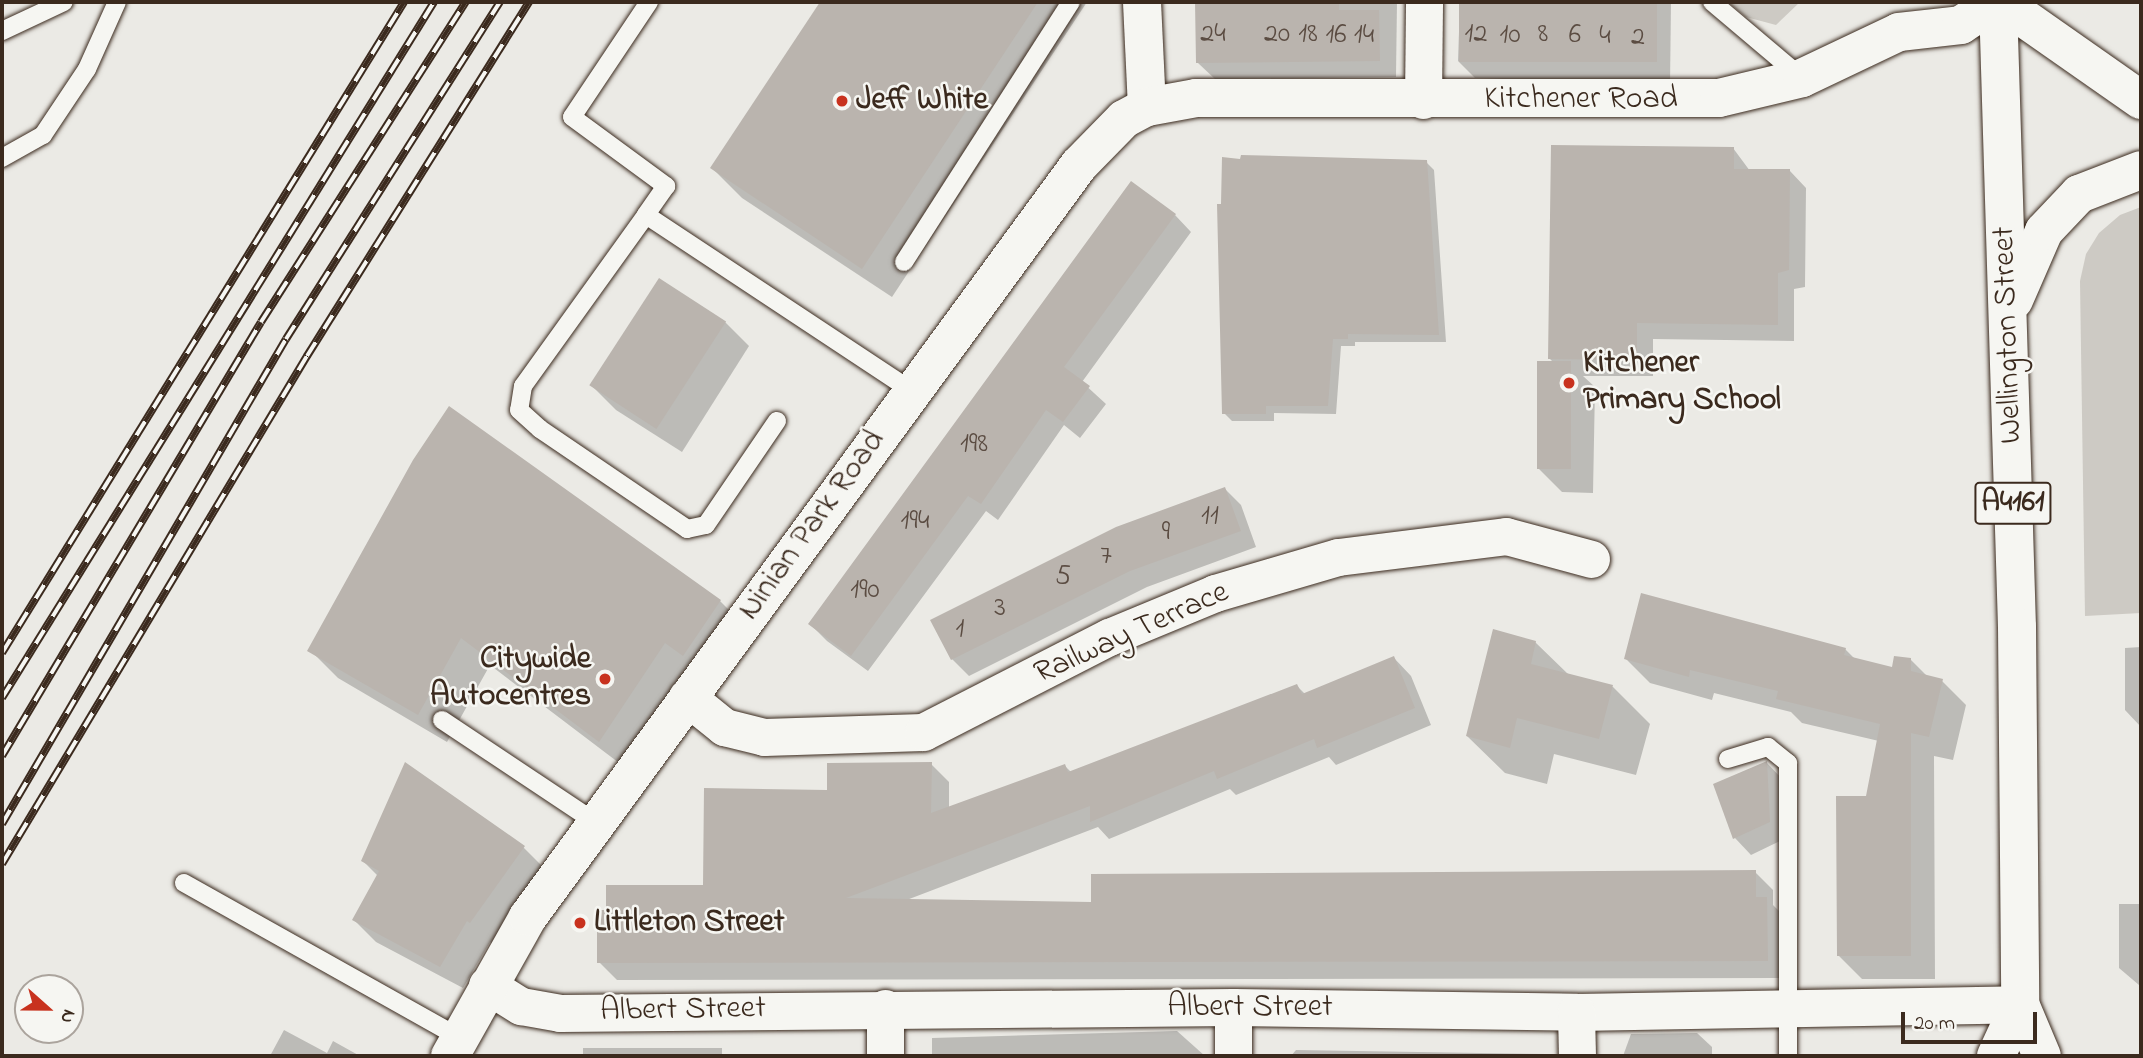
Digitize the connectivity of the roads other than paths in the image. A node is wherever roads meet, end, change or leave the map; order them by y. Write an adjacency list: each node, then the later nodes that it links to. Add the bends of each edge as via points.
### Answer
1 (64, 2): 9 (lane)
2 (117, 2): 14 (lane, via 86,69 43,135)
3 (649, 2): 16 (lane, via 572,117 666,186)
4 (1071, 2): 17 (lane)
5 (1142, 2): 13 (street)
6 (1424, 2): 11 (street)
7 (1712, 2): 10 (lane)
8 (1998, 2): 10 (street, Kitchener Road, via 1961,25 1899,32); 12 (street); 18 (street, Wellington Street / A4161)
9 (2, 31)
10 (1802, 78): 11 (street, Kitchener Road, via 1718,98 1679,101)
11 (1423, 100): 13 (street, Kitchener Road, via 1196,98)
12 (2141, 100)
13 (1147, 107): 19 (street, Ninian Park Road, via 1103,136 1079,164)
14 (2, 158)
15 (2141, 170): 18 (street, via 2079,194 2044,230 2025,265)
16 (646, 215): 19 (lane); 20 (lane, via 523,386 519,410 687,528 706,525)
17 (904, 262)
18 (2009, 316): 28 (street, Wellington Street / A4161)
19 (912, 391): 22 (street, Ninian Park Road)
20 (777, 421)
21 (1591, 559): 22 (street, Railway Terrace, via 1506,536 1338,557 1215,593 1109,637 923,732 764,737 724,727)
22 (687, 697): 25 (street, Ninian Park Road)
23 (442, 720): 25 (lane)
24 (1728, 759): 31 (lane, via 1768,747 1788,763)
25 (595, 822): 27 (street, Ninian Park Road, via 528,916)
26 (184, 883): 33 (lane)
27 (487, 985): 30 (street, Albert Street, via 521,1006 549,1012); 33 (street, Ninian Park Road)
28 (2020, 1004): 31 (street, Albert Street); 38 (street, Wellington Street / A4161); 39 (street, Wellington Street / A4161)
29 (1233, 1007): 30 (street, Albert Street); 32 (street, Albert Street); 35 (street)
30 (886, 1008): 34 (street)
31 (1788, 1010): 32 (street, Albert Street); 37 (lane)
32 (1576, 1012): 36 (street)
33 (455, 1047)
34 (886, 1056)
35 (1233, 1056)
36 (1577, 1056)
37 (1788, 1056)
38 (1996, 1056)
39 (2042, 1056)

